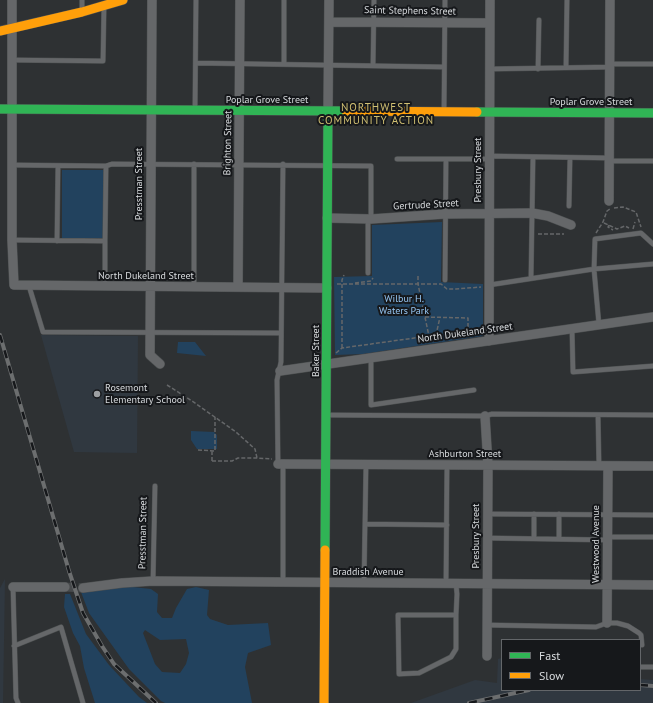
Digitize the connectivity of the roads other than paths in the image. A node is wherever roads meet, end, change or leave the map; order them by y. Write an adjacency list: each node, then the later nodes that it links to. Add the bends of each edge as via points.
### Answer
1 (12, 0): 21 (street)
2 (82, 0): 15 (lane)
3 (123, 0): 14 (street)
4 (152, 0): 37 (street, Presstman Street)
5 (196, 0): 24 (lane)
6 (240, 0): 25 (street, Brighton Street)
7 (284, 0): 26 (lane)
8 (329, 0): 17 (street, Baker Street)
9 (374, 0): 18 (lane)
10 (445, 0): 19 (lane)
11 (490, 0): 20 (street, Presbury Street)
12 (567, 0): 32 (lane)
13 (610, 0): 28 (street)
14 (104, 6): 15 (street); 23 (lane, via 103,61)
15 (82, 12): 21 (street)
16 (539, 20): 34 (lane)
17 (329, 22): 18 (street, Saint Stephens Street); 29 (street, Baker Street)
18 (374, 22): 19 (street, Saint Stephens Street); 30 (lane)
19 (445, 23): 20 (street, Saint Stephens Street); 31 (lane)
20 (490, 23): 33 (street, Presbury Street)
21 (12, 28): 22 (street); 23 (street)
22 (0, 31)
23 (12, 60): 36 (street)
24 (196, 63): 25 (lane); 38 (lane)
25 (240, 63): 26 (lane); 39 (street, Brighton Street)
26 (284, 64): 29 (lane)
27 (653, 64): 28 (lane)
28 (610, 65): 32 (lane); 43 (street)
29 (328, 66): 30 (lane); 40 (street, Baker Street)
30 (373, 66): 31 (lane)
31 (444, 67): 41 (lane)
32 (566, 67): 34 (lane)
33 (490, 69): 34 (lane); 42 (street, Presbury Street)
34 (538, 69)
35 (0, 109): 36 (street, Poplar Grove Street)
36 (12, 109): 37 (street, Poplar Grove Street); 57 (street)
37 (151, 110): 38 (street, Poplar Grove Street); 52 (street, Presstman Street)
38 (195, 110): 39 (street, Poplar Grove Street)
39 (240, 111): 40 (street, Poplar Grove Street); 54 (street, Brighton Street)
40 (328, 111): 41 (street, Poplar Grove Street); 56 (street, Baker Street)
41 (444, 112): 42 (street, Poplar Grove Street)
42 (490, 113): 43 (street, Poplar Grove Street); 46 (street, Presbury Street)
43 (609, 113): 44 (street, Poplar Grove Street); 50 (street)
44 (653, 113)
45 (533, 157): 46 (lane); 47 (lane); 62 (lane)
46 (490, 158): 49 (lane); 64 (street, Presbury Street)
47 (570, 158): 50 (lane); 61 (lane)
48 (396, 159): 49 (lane)
49 (446, 159): 63 (lane)
50 (609, 160): 51 (lane); 60 (street)
51 (653, 161)
52 (150, 164): 53 (lane); 59 (lane); 81 (street, Presstman Street)
53 (194, 164): 54 (lane); 82 (lane)
54 (239, 164): 55 (lane); 83 (street, Brighton Street)
55 (283, 164): 56 (lane); 84 (lane)
56 (328, 164): 65 (street, Baker Street); 66 (lane, via 371,166)
57 (12, 165): 58 (lane); 68 (street)
58 (58, 166): 59 (lane); 69 (lane)
59 (106, 166): 70 (lane)
60 (609, 202)
61 (569, 206)
62 (532, 213): 64 (street, Gertrude Street); 67 (street, Gertrude Street); 75 (lane)
63 (445, 214): 64 (street, Gertrude Street); 66 (street, Gertrude Street); 76 (lane)
64 (489, 214): 79 (street, Presbury Street)
65 (327, 218): 66 (street, Gertrude Street); 78 (street, Baker Street)
66 (369, 218): 74 (lane)
67 (571, 225)
68 (12, 240): 69 (lane); 77 (street, North Dukeland Street, via 14,285)
69 (57, 241): 70 (lane)
70 (105, 241): 80 (lane)
71 (653, 244): 73 (lane, via 641,233 597,238 594,242)
72 (653, 264): 73 (lane)
73 (594, 269): 75 (lane); 86 (lane)
74 (368, 273)
75 (532, 278): 79 (lane)
76 (444, 280)
77 (29, 286): 80 (street, North Dukeland Street); 88 (lane, via 43,332)
78 (331, 286): 84 (street, North Dukeland Street); 92 (street, Baker Street)
79 (485, 286): 90 (street, Presbury Street)
80 (105, 287): 81 (street, North Dukeland Street)
81 (150, 287): 82 (street, North Dukeland Street); 88 (street, Presstman Street)
82 (194, 287): 83 (street, North Dukeland Street)
83 (238, 287): 84 (street, North Dukeland Street)
84 (282, 288): 89 (lane)
85 (653, 318): 86 (street, North Dukeland Street)
86 (599, 325): 87 (street, North Dukeland Street)
87 (572, 329): 90 (street, North Dukeland Street); 94 (lane, via 573,372)
88 (150, 332): 89 (lane); 93 (street, Presstman Street, via 150,355)
89 (282, 333): 95 (lane)
90 (489, 341): 91 (street, North Dukeland Street)
91 (371, 357): 92 (street, North Dukeland Street); 96 (lane, via 371,405)
92 (326, 363): 95 (street, North Dukeland Street); 97 (street, Baker Street)
93 (160, 364)
94 (653, 366)
95 (280, 371): 101 (lane, via 277,380)
96 (474, 390)
97 (326, 415): 100 (lane); 102 (street, Baker Street)
98 (598, 415): 99 (lane); 100 (lane); 106 (lane)
99 (653, 415)
100 (485, 416): 105 (street, Presbury Street)
101 (278, 462): 102 (street, Ashburton Street); 122 (lane)
102 (326, 464): 103 (street, Ashburton Street); 123 (street, Baker Street)
103 (366, 464): 104 (street, Ashburton Street); 114 (lane)
104 (447, 465): 105 (street, Ashburton Street); 115 (lane)
105 (488, 465): 106 (street, Ashburton Street); 109 (street, Presbury Street)
106 (603, 466): 107 (street, Ashburton Street); 112 (street, Westwood Avenue)
107 (653, 466)
108 (155, 486): 121 (lane, Presstman Street)
109 (487, 514): 110 (lane); 117 (street, Presbury Street)
110 (534, 514): 111 (lane); 119 (lane)
111 (559, 514): 112 (lane); 120 (lane)
112 (608, 514): 113 (lane); 118 (street, Westwood Avenue)
113 (653, 515)
114 (365, 524): 115 (lane); 124 (lane)
115 (447, 525): 125 (lane)
116 (653, 537): 118 (lane)
117 (487, 538): 119 (lane); 127 (street, Presbury Street)
118 (608, 538): 120 (lane); 128 (street, Westwood Avenue)
119 (534, 539): 120 (lane)
120 (559, 539)
121 (153, 581): 122 (street, Braddish Avenue); 132 (street, Braddish Avenue)
122 (283, 583): 123 (street, Braddish Avenue)
123 (325, 583): 124 (street, Braddish Avenue); 143 (street, Baker Street)
124 (364, 583): 125 (street, Braddish Avenue)
125 (446, 584): 126 (street, Braddish Avenue)
126 (456, 584): 127 (street, Braddish Avenue); 133 (lane)
127 (487, 584): 128 (street, Braddish Avenue); 135 (street, Presbury Street)
128 (607, 584): 129 (street, Braddish Avenue); 134 (street, Westwood Avenue)
129 (653, 585)
130 (13, 587): 131 (street); 137 (lane)
131 (66, 587)
132 (83, 588)
133 (456, 616): 133 (lane, via 398,615 399,674 418,673 451,657 456,649)
134 (607, 623): 135 (lane, via 596,627); 136 (lane, via 628,626 641,635)
135 (487, 625): 138 (street, Presbury Street)
136 (642, 645)
137 (14, 646): 141 (lane); 142 (lane, via 61,627)
138 (487, 656)
139 (641, 668): 140 (lane)
140 (653, 668)
141 (18, 703)
142 (83, 703)
143 (324, 703)

